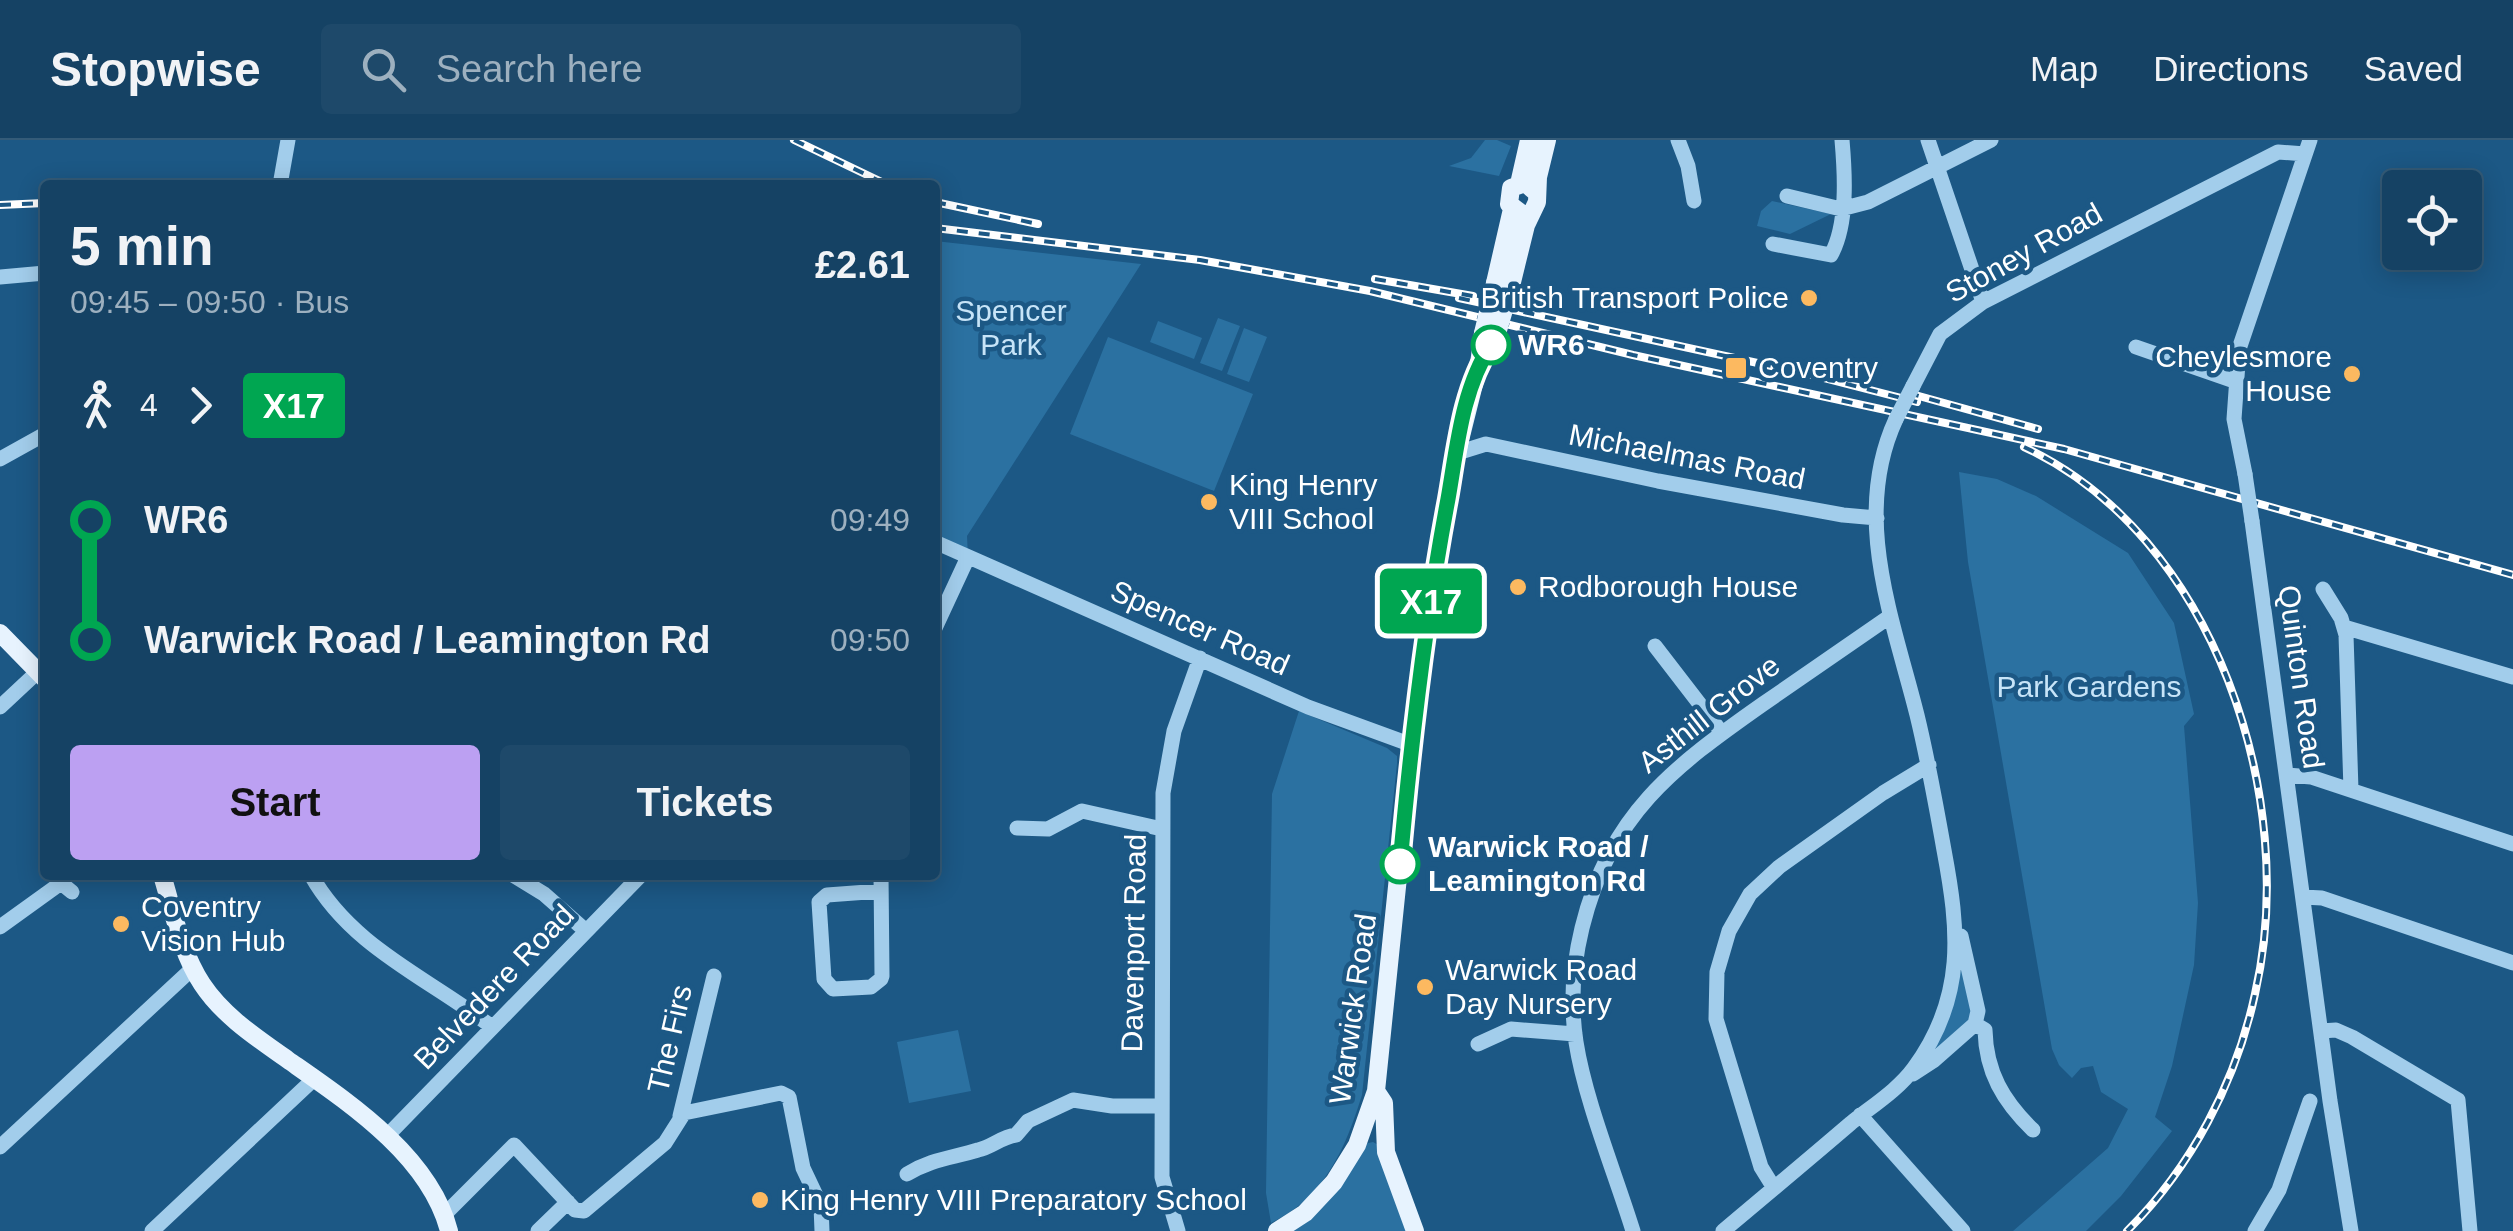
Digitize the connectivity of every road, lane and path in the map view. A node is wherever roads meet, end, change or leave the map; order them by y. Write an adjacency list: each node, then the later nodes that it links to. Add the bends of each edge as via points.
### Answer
1 (288, 140): 10 (street)
2 (1529, 140): 11 (main road, Warwick Road)
3 (1547, 140): 14 (main road, Warwick Road)
4 (1678, 140): 13 (street)
5 (1842, 140): 15 (street)
6 (1928, 140): 9 (street)
7 (1992, 140): 9 (street)
8 (2308, 147): 19 (street, Stoney Road, via 2278,152); 21 (street, Quinton Road, via 2243,333)
9 (1937, 168): 15 (street); 19 (street)
10 (281, 180)
11 (1519, 184): 14 (main road, via 1531,186); 14 (main road, Warwick Road, via 1508,194)
12 (1787, 196): 15 (street)
13 (1694, 201)
14 (1527, 205): 22 (main road, Warwick Road, bridge)
15 (1841, 208): 16 (street, via 1830,254)
16 (1773, 244)
17 (40, 273): 18 (street)
18 (0, 277)
19 (1983, 302): 27 (street, Stoney Road, bridge, via 1940,334 1896,418 1882,448)
20 (2136, 347): 21 (street)
21 (2234, 381): 44 (street, Quinton Road, bridge)
22 (1462, 422): 24 (street); 25 (main road, Warwick Road)
23 (40, 437): 26 (street)
24 (1486, 444): 25 (street, Michaelmas Road); 27 (street, Michaelmas Road)
25 (1456, 453): 42 (main road, Warwick Road)
26 (0, 459)
27 (1878, 518): 32 (street, Stoney Road)
28 (940, 544): 29 (street, Spencer Road)
29 (968, 557): 31 (street); 36 (street, Spencer Road)
30 (2323, 589): 33 (street)
31 (940, 617)
32 (1888, 617): 41 (street, Asthill Grove); 43 (street, Stoney Road)
33 (2344, 627): 39 (street); 45 (street)
34 (0, 634): 37 (main road)
35 (1655, 646): 41 (street)
36 (1200, 658): 42 (street, Spencer Road); 47 (street, Davenport Road, via 1170,746)
37 (40, 670)
38 (40, 674): 40 (street)
39 (2513, 676)
40 (0, 707)
41 (1722, 733): 65 (street, Asthill Grove, via 1660,783 1606,857 1576,954)
42 (1412, 745): 69 (main road, Warwick Road)
43 (1928, 766): 56 (street, Stoney Road); 79 (street, via 1762,882 1728,931 1716,980 1717,1026 1761,1168)
44 (2287, 775): 45 (street); 55 (street, Quinton Road)
45 (2351, 790): 48 (street)
46 (1017, 828): 47 (street, via 1048,830 1082,811)
47 (1162, 830): 71 (street, Davenport Road)
48 (2513, 844)
49 (164, 880): 60 (main road)
50 (315, 880): 63 (street, via 345,921 384,956)
51 (521, 880): 58 (street)
52 (635, 880): 58 (street, Belvedere Road)
53 (881, 883): 53 (street, via 882,979 870,988 832,989 824,979 819,902)
54 (72, 892): 57 (street, via 59,884)
55 (2303, 897): 59 (street); 64 (street, Quinton Road)
56 (1956, 917): 62 (street, Stoney Road, via 1978,1010); 68 (street, Stoney Road, via 1955,964 1942,1019)
57 (0, 927)
58 (586, 931): 63 (street, Belvedere Road)
59 (2513, 963)
60 (193, 968): 67 (main road, via 234,1020); 77 (street)
61 (714, 976): 73 (street, The Firs)
62 (1975, 1024): 68 (street); 74 (street, Stoney Road, via 1985,1030 1994,1080)
63 (492, 1027): 75 (street, Belvedere Road)
64 (2321, 1031): 92 (street, Quinton Road); 93 (street, via 2352,1037 2458,1100)
65 (1575, 1034): 66 (street, via 1511,1030); 88 (street, Asthill Grove)
66 (1478, 1044)
67 (315, 1078): 75 (main road); 82 (street)
68 (1901, 1082): 72 (street)
69 (1376, 1092): 76 (main road, Warwick Road); 76 (main road, via 1384,1103)
70 (2310, 1101): 91 (street, via 2279,1190)
71 (1160, 1106): 78 (street, via 1073,1100 1028,1121 1016,1135); 85 (street, Davenport Road, via 1162,1184)
72 (1860, 1115): 79 (street); 90 (street)
73 (680, 1116): 80 (street, The Firs, via 668,1141 584,1211); 84 (street, The Firs, via 786,1094 802,1168 821,1206)
74 (2033, 1130)
75 (386, 1137): 81 (main road, via 418,1172)
76 (1374, 1140): 86 (main road, via 1361,1146 1318,1201); 87 (main road)
77 (0, 1147)
78 (907, 1174)
79 (1774, 1188): 89 (street)
80 (568, 1202): 81 (street, via 514,1145); 83 (street)
81 (447, 1222)
82 (152, 1231)
83 (538, 1231)
84 (822, 1231)
85 (1178, 1231)
86 (1277, 1231)
87 (1415, 1231)
88 (1634, 1231)
89 (1723, 1231)
90 (1963, 1231)
91 (2256, 1231)
92 (2351, 1231)
93 (2470, 1231)

